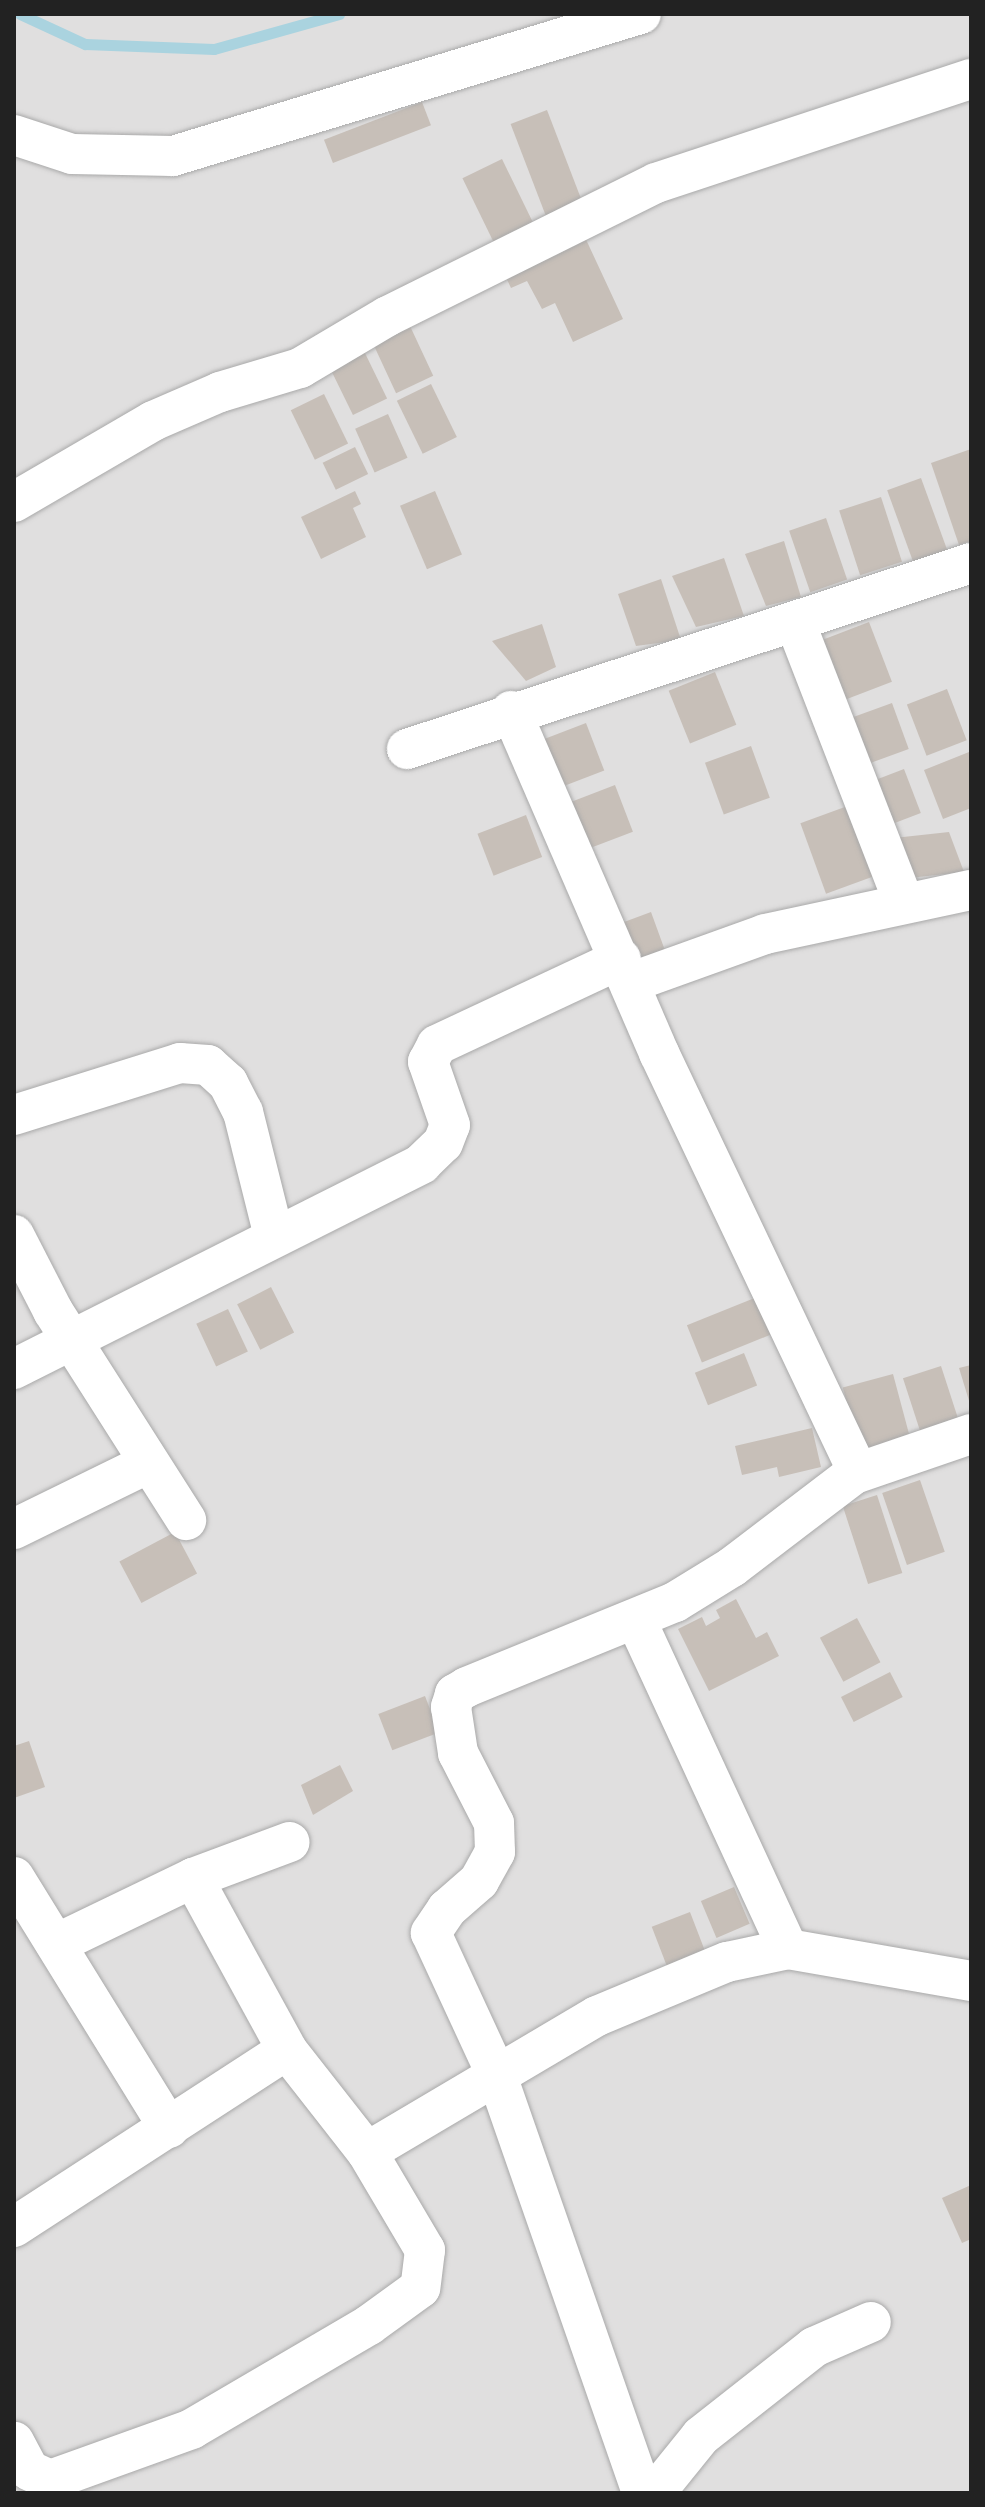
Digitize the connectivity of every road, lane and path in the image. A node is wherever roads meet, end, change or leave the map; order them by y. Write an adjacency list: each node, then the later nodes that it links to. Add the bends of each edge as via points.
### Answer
1 (641, 14): 3 (street, via 173,156 72,154)
2 (971, 79): 4 (street, via 656,183 388,316 300,368 220,392 153,421)
3 (16, 140)
4 (14, 502)
5 (971, 563): 6 (street)
6 (795, 622): 7 (street); 10 (street)
7 (511, 711): 8 (street); 11 (street)
8 (407, 749)
9 (971, 890): 10 (street)
10 (904, 903): 11 (street)
11 (626, 971): 14 (street, via 437,1045 428,1062 450,1125 443,1143 421,1164); 19 (street)
12 (14, 1115): 14 (street, via 180,1063 208,1065 228,1083 243,1112)
13 (14, 1235): 15 (street)
14 (274, 1236): 15 (street)
15 (70, 1340): 16 (street); 18 (street)
16 (14, 1369)
17 (971, 1434): 19 (street)
18 (149, 1463): 20 (street); 21 (street)
19 (854, 1474): 22 (street, via 732,1567)
20 (186, 1520)
21 (14, 1529)
22 (636, 1620): 27 (street); 30 (street, via 467,1687 455,1694 451,1707 458,1753 494,1823 495,1852 479,1881 447,1909 431,1933)
23 (290, 1842): 25 (street)
24 (14, 1877): 26 (street)
25 (193, 1878): 26 (street); 29 (street)
26 (56, 1944): 31 (street)
27 (788, 1949): 28 (street); 30 (street, via 727,1962 597,2016)
28 (971, 1981)
29 (287, 2050): 31 (street); 32 (street)
30 (497, 2076): 32 (street); 36 (street)
31 (169, 2128): 33 (street)
32 (367, 2152): 35 (street, via 425,2250 420,2288 369,2325 192,2429 79,2473 50,2480 29,2470)
33 (14, 2227)
34 (871, 2322): 37 (street, via 814,2347 701,2436)
35 (14, 2442)
36 (642, 2493)
37 (655, 2493)

